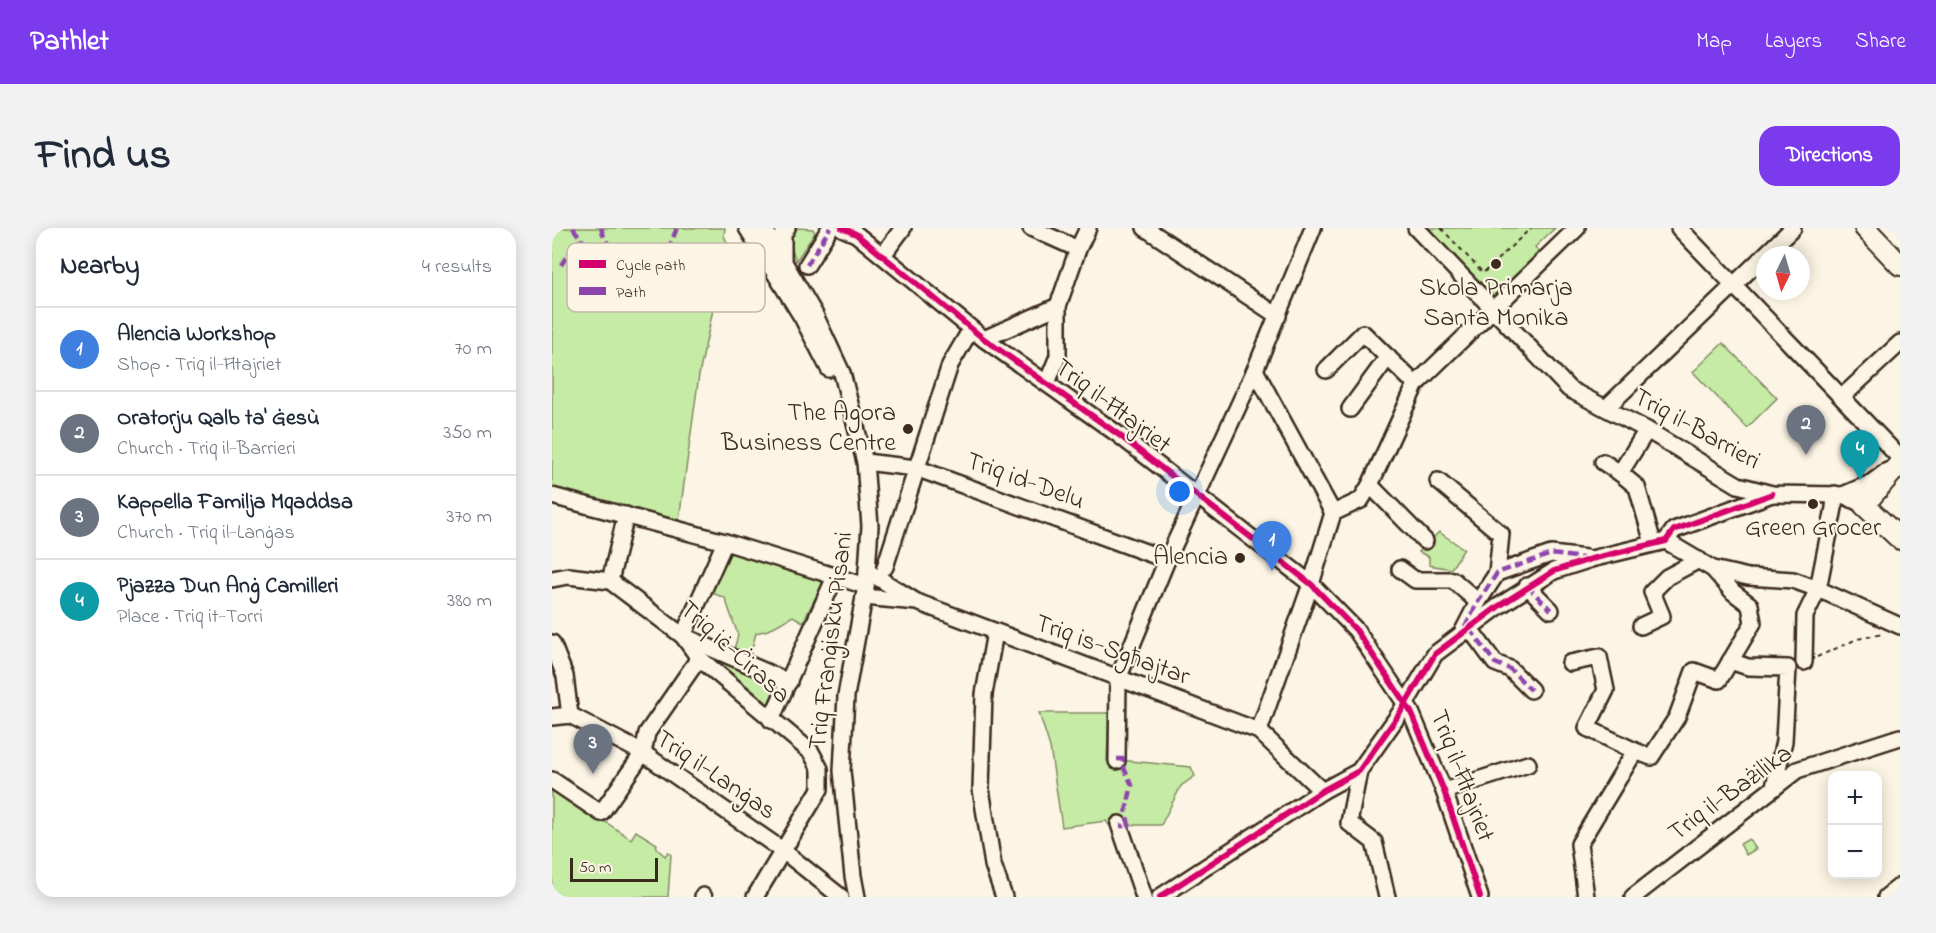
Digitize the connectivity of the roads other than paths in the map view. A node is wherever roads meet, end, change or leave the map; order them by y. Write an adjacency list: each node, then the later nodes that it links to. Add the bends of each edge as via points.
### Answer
1 (787, 228): 18 (street, via 783,234)
2 (830, 228): 20 (street)
3 (842, 228): 17 (street, Triq il-Ħtajriet)
4 (903, 228): 17 (street)
5 (1030, 228): 16 (street)
6 (1088, 228): 16 (street)
7 (1145, 228): 24 (street)
8 (1314, 228): 24 (street)
9 (1416, 228): 23 (street, Triq il-Barrieri)
10 (1577, 228): 23 (street)
11 (1679, 228): 21 (street)
12 (1793, 228): 21 (street)
13 (1865, 228): 19 (main road)
14 (757, 232): 18 (street, Triq Franġisku Pisani)
15 (765, 247): 34 (street)
16 (1078, 249): 22 (street)
17 (883, 255): 25 (street, Triq il-Ħtajriet)
18 (783, 259): 34 (street, Triq Franġisku Pisani, via 814,313 842,373)
19 (1900, 265)
20 (807, 266)
21 (1734, 284): 33 (street); 35 (street)
22 (1058, 306): 26 (street); 32 (street, via 1058,356)
23 (1492, 308): 35 (street, Triq il-Barrieri, via 1569,389); 44 (street, via 1416,384)
24 (1278, 316): 29 (street)
25 (971, 329): 26 (street, Triq il-Ħtajriet); 41 (street, via 950,365)
26 (984, 339): 32 (street, Triq il-Ħtajriet)
27 (1900, 343): 33 (street)
28 (1388, 357): 30 (street, via 1363,333); 31 (street); 36 (street)
29 (1255, 370): 47 (street); 50 (street)
30 (1326, 370)
31 (1409, 378)
32 (1047, 383): 47 (street, Triq il-Ħtajriet)
33 (1842, 397): 38 (street)
34 (849, 399): 39 (street, Triq Franġisku Pisani)
35 (1606, 408): 37 (street, Triq il-Barrieri)
36 (1350, 409)
37 (1647, 430): 42 (street); 45 (street, Triq il-Barrieri, via 1738,485)
38 (1900, 461): 46 (street, via 1871,483); 49 (main road)
39 (865, 462): 41 (street, Triq id-Delu); 67 (street, Triq Franġisku Pisani, via 870,526)
40 (1603, 462): 42 (street)
41 (916, 468): 57 (street, Triq id-Delu); 59 (street)
42 (1620, 473): 55 (street, via 1637,488)
43 (1438, 481): 62 (street, via 1501,534)
44 (1370, 485): 50 (street, via 1361,500); 53 (street)
45 (1772, 494): 46 (street, Triq il-Barrieri); 55 (street, via 1674,530)
46 (1839, 494): 49 (street); 69 (street)
47 (1197, 495): 57 (street); 66 (street, Triq il-Ħtajriet)
48 (552, 496): 51 (street, Triq is-Sgħajtar)
49 (1864, 505): 52 (main road)
50 (1333, 513): 66 (street)
51 (626, 515): 54 (street, Triq is-Sgħajtar); 65 (street)
52 (1900, 539)
53 (1425, 541)
54 (725, 542): 63 (street, Triq is-Sgħajtar); 77 (street)
55 (1659, 542): 56 (street); 58 (street)
56 (1591, 559): 62 (street, via 1551,554); 68 (street, via 1554,571)
57 (1167, 560): 85 (street)
58 (1699, 560): 61 (street); 73 (street, via 1667,577 1652,592 1662,616)
59 (885, 567)
60 (1400, 569): 71 (street, via 1415,580 1453,580)
61 (1713, 569): 69 (street, via 1748,577 1793,580); 81 (street, via 1750,605 1753,623)
62 (1497, 573): 71 (street)
63 (835, 577): 67 (street, Triq is-Sgħajtar); 86 (street)
64 (552, 579): 65 (street, via 568,576)
65 (610, 581): 77 (street, Triq iċ-Ċirasa)
66 (1311, 584): 79 (street, Triq il-Ħtajriet, via 1356,630); 93 (street)
67 (866, 585): 70 (street, Triq is-Sgħajtar); 70 (street); 112 (street, Triq Franġisku Pisani, via 846,696 842,771)
68 (1527, 586): 72 (street); 75 (street)
69 (1818, 589): 74 (street); 82 (street, via 1805,616)
70 (917, 602): 76 (street, Triq is-Sgħajtar)
71 (1478, 602): 75 (street)
72 (1551, 610)
73 (1641, 626)
74 (1895, 629)
75 (1466, 631): 87 (street, via 1435,654); 88 (street, via 1496,663 1510,669)
76 (995, 632): 85 (street, Triq is-Sgħajtar); 113 (street, via 984,694 981,789 993,865)
77 (683, 636): 80 (street, Triq iċ-Ċirasa); 86 (street)
78 (552, 643): 90 (street, via 565,676)
79 (1373, 656): 84 (street, Triq il-Ħtajriet); 89 (street, Triq il-Ħtajriet)
80 (699, 658): 92 (street, Triq iċ-Ċirasa); 97 (street, via 647,734)
81 (1730, 661): 95 (street, via 1788,668); 96 (street, via 1719,680 1694,670 1677,717 1651,757)
82 (1804, 662)
83 (1570, 663): 96 (street, via 1599,657 1605,690 1587,728)
84 (1388, 677): 87 (street, Triq il-Ħtajriet); 89 (street, Triq il-Ħtajriet)
85 (1119, 679): 93 (street, Triq is-Sgħajtar); 98 (street)
86 (789, 682): 92 (street)
87 (1416, 683): 89 (street)
88 (1531, 690)
89 (1403, 707): 101 (street); 105 (street, Triq il-Ħtajriet)
90 (570, 715): 91 (street); 97 (street, Triq il-Lanġas)
91 (552, 717)
92 (771, 720): 107 (street, Triq iċ-Ċirasa, via 811,752 821,779 820,789)
93 (1259, 731): 104 (street, Triq is-Sgħajtar)
94 (1900, 737): 100 (street, Triq il-Bażilika)
95 (1784, 741): 100 (street); 103 (street)
96 (1635, 751): 117 (street, via 1579,844)
97 (643, 753): 102 (street, via 601,813); 107 (street, Triq il-Lanġas)
98 (1117, 761)
99 (1528, 764): 105 (street)
100 (1797, 770): 103 (street, Triq il-Bażilika)
101 (1359, 771): 104 (street); 115 (street, via 1349,823 1374,842)
102 (552, 780)
103 (1774, 787): 118 (street, Triq il-Bażilika)
104 (1322, 791): 109 (street)
105 (1444, 791): 116 (street, Triq il-Ħtajriet)
106 (1119, 824): 114 (street)
107 (782, 850): 110 (street, Triq iċ-Ċirasa); 111 (street, Triq il-Lanġas)
108 (1900, 886): 119 (street)
109 (1164, 896)
110 (755, 897)
111 (841, 897)
112 (857, 897)
113 (1004, 897)
114 (1144, 897)
115 (1387, 897)
116 (1480, 897)
117 (1586, 897)
118 (1633, 897)
119 (1886, 897)

